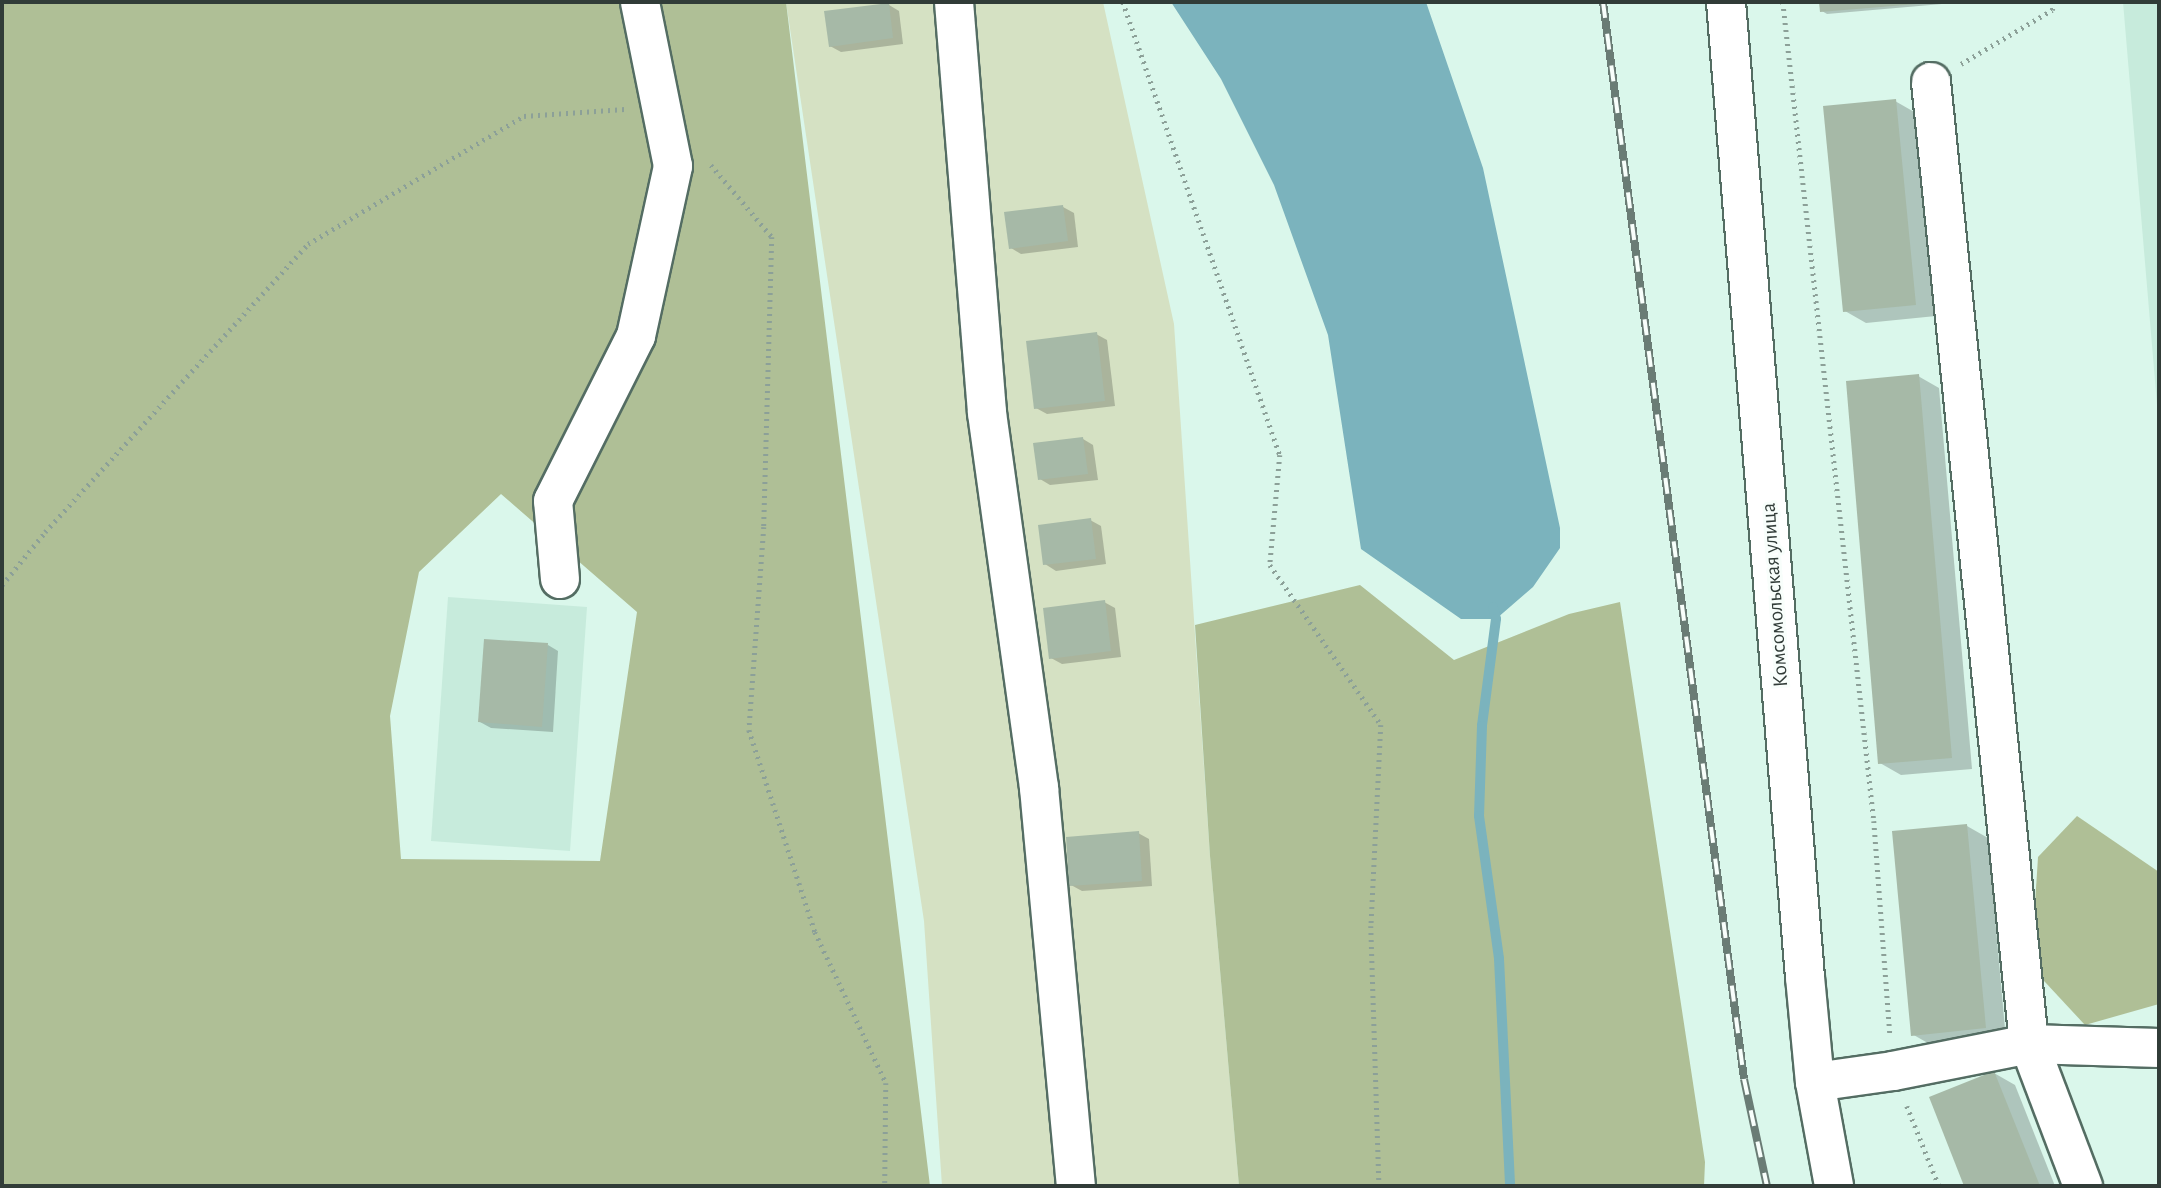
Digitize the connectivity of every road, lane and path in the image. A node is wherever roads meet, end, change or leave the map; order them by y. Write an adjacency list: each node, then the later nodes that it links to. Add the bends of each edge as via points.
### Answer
1 (640, 2): 8 (street, via 673,166 636,336 553,501)
2 (954, 2): 13 (street, via 987,413 1039,788)
3 (1123, 2): 14 (path, via 1280,455 1270,565 1381,725 1371,926)
4 (1726, 2): 12 (street, Комсомольская улица)
5 (1783, 2): 11 (path, via 1872,807)
6 (2054, 2): 7 (path, via 2052,10)
7 (1931, 82): 9 (street)
8 (560, 579)
9 (2029, 1044): 10 (street); 11 (street); 17 (street)
10 (2159, 1048)
11 (1893, 1072): 12 (street); 16 (path)
12 (1815, 1082): 15 (street, Комсомольская улица)
13 (1076, 1186)
14 (1379, 1186)
15 (1834, 1186)
16 (1939, 1186)
17 (2083, 1186)

